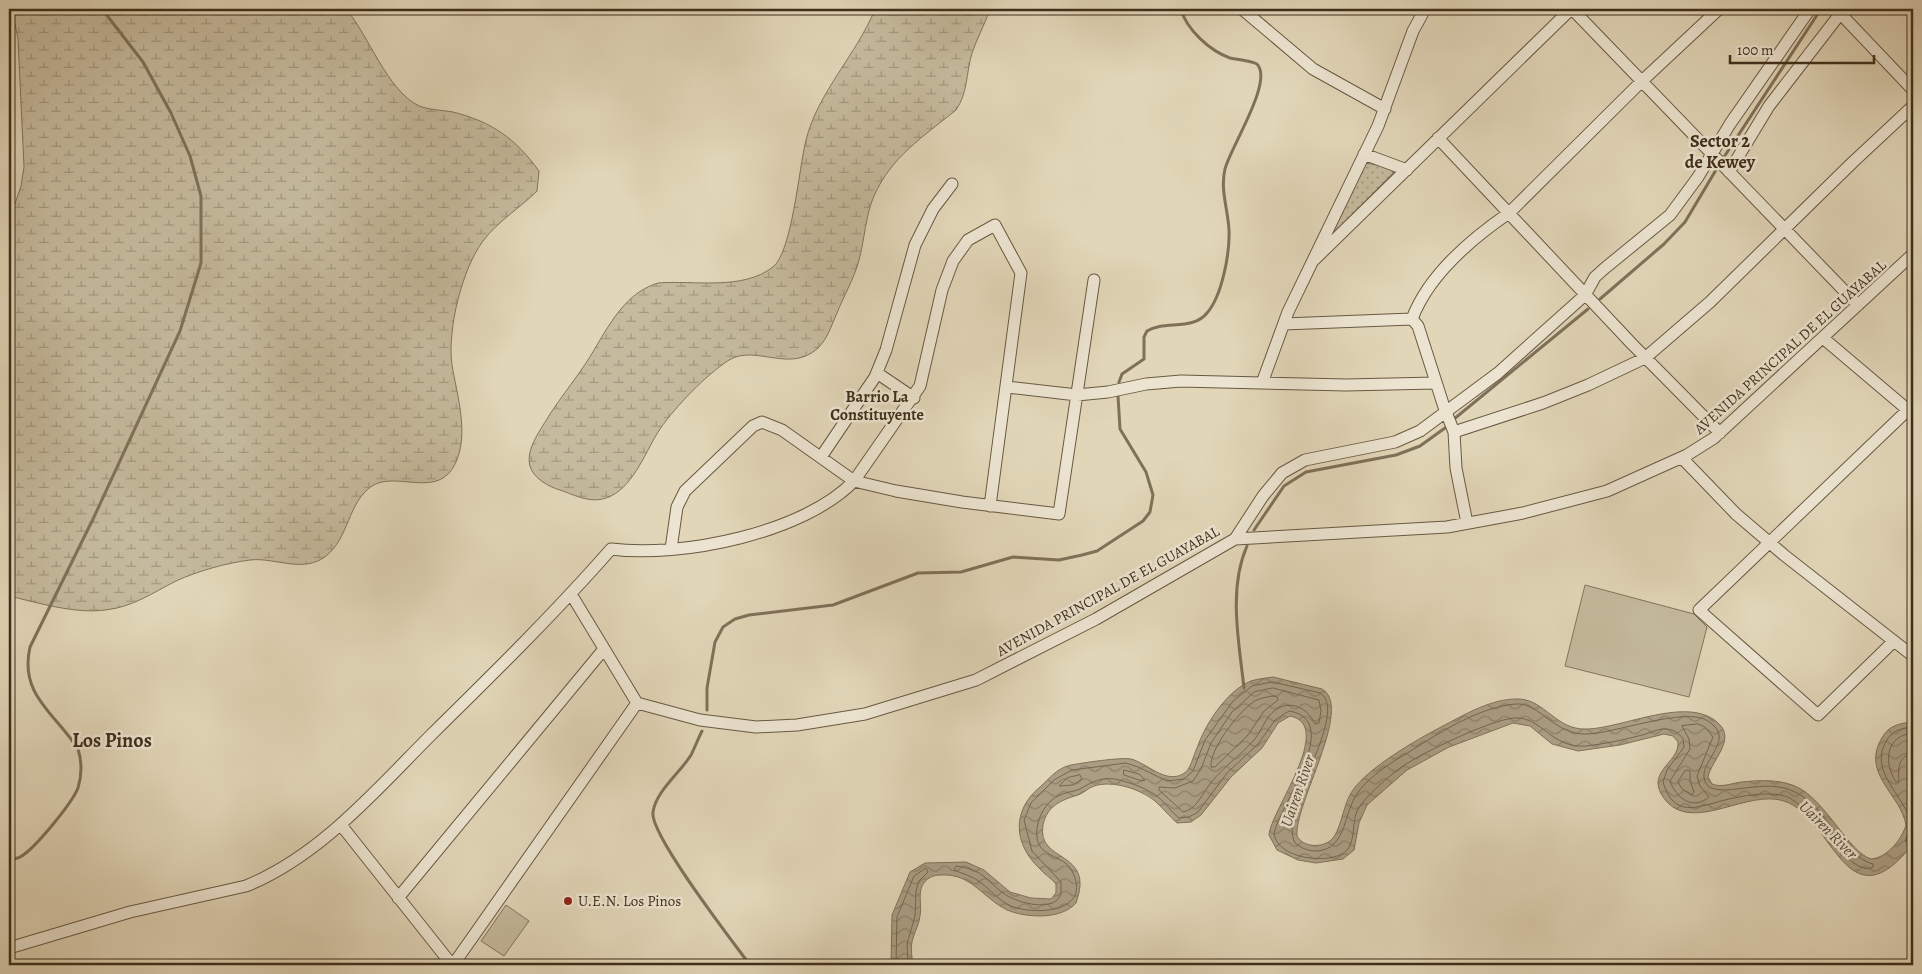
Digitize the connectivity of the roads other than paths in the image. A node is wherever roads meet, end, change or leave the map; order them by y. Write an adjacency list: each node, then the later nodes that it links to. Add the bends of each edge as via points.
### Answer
1 (1242, 9): 10 (street, via 1313,69)
2 (1425, 9): 10 (street, via 1413,31)
3 (1571, 9): 7 (street); 11 (street)
4 (1719, 9): 7 (street)
5 (1810, 9): 13 (street)
6 (1837, 10): 8 (street); 15 (street, via 1769,106)
7 (1642, 81): 13 (street); 17 (street)
8 (1913, 90)
9 (1913, 106): 18 (street)
10 (1385, 109): 12 (street)
11 (1438, 138): 14 (street); 17 (street)
12 (1364, 154): 14 (street); 20 (street)
13 (1711, 154): 15 (street); 22 (street, via 1670,215 1595,277)
14 (1407, 170): 20 (street)
15 (1729, 172): 18 (street)
16 (952, 184): 28 (street, via 933,208 915,245)
17 (1509, 213): 22 (street); 24 (street, via 1435,277 1419,301)
18 (1786, 230): 23 (street); 27 (street)
19 (1913, 254): 23 (street, AVENIDA PRINCIPAL DE EL GUAYABAL)
20 (1312, 261): 25 (street)
21 (1094, 280): 32 (street)
22 (1585, 295): 27 (street); 35 (street, via 1498,373)
23 (1858, 305): 26 (street, AVENIDA PRINCIPAL DE EL GUAYABAL)
24 (1412, 319): 25 (street); 30 (street, via 1418,326)
25 (1284, 324): 29 (street)
26 (1823, 338): 34 (street); 37 (street, AVENIDA PRINCIPAL DE EL GUAYABAL)
27 (1645, 358): 36 (street, via 1543,403); 37 (street)
28 (877, 372): 33 (street); 38 (street)
29 (1262, 383): 30 (street); 32 (street, via 1166,381)
30 (1436, 383): 35 (street)
31 (1008, 387): 32 (street); 33 (street, via 1021,273 995,225 968,240 947,274 924,376); 41 (street)
32 (1077, 395): 41 (street, via 1059,514)
33 (914, 398): 40 (street)
34 (1911, 407): 44 (street)
35 (1446, 412): 36 (street); 43 (street, via 1401,440 1322,456 1293,466 1263,496)
36 (1454, 432): 42 (street, via 1456,468)
37 (1720, 433): 39 (street, AVENIDA PRINCIPAL DE EL GUAYABAL)
38 (821, 457): 40 (street); 45 (street, via 773,425 756,423 685,491 676,507)
39 (1682, 458): 42 (street, AVENIDA PRINCIPAL DE EL GUAYABAL, via 1592,496); 44 (street, via 1724,503)
40 (854, 481): 41 (street); 45 (street, via 829,503 793,522 754,534)
41 (990, 506)
42 (1467, 523): 43 (street, AVENIDA PRINCIPAL DE EL GUAYABAL, via 1410,530)
43 (1234, 539): 50 (street, AVENIDA PRINCIPAL DE EL GUAYABAL, via 1096,618 976,680 903,704 827,722 778,727 700,720)
44 (1770, 543): 47 (street); 47 (street, via 1699,610 1818,715)
45 (671, 549): 46 (street, via 611,549)
46 (571, 594): 48 (street); 51 (street)
47 (1894, 641): 49 (street)
48 (604, 649): 50 (street); 52 (street)
49 (1913, 656)
50 (637, 703): 54 (street)
51 (341, 825): 52 (street); 53 (street, via 289,863 246,886 130,912)
52 (398, 898): 54 (street)
53 (9, 948)
54 (452, 965)

